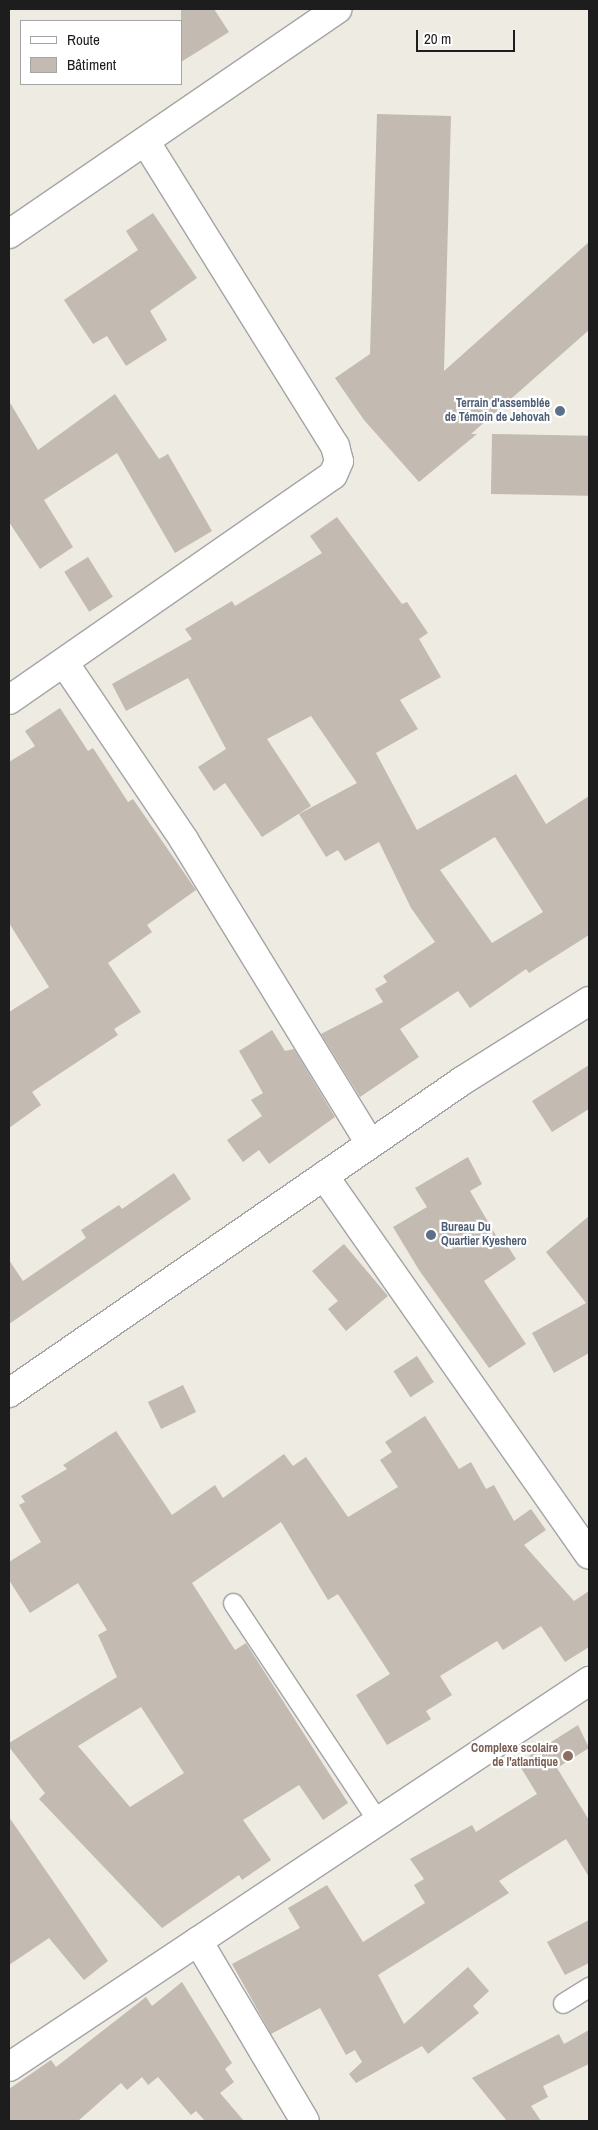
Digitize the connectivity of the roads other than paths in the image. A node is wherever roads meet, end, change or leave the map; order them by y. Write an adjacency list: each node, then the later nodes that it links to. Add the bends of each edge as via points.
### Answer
1 (337, 9): 2 (street)
2 (145, 140): 3 (street); 4 (street, via 335,446 339,461 333,476)
3 (9, 234)
4 (65, 664): 5 (street); 7 (street, via 184,840)
5 (9, 700)
6 (589, 1001): 7 (street)
7 (370, 1144): 8 (street)
8 (324, 1176): 9 (street); 10 (street)
9 (9, 1393)
10 (589, 1554)
11 (233, 1603): 13 (lane)
12 (589, 1681): 13 (street)
13 (378, 1821): 14 (street)
14 (198, 1942): 17 (street); 18 (street)
15 (589, 1987): 16 (lane)
16 (563, 2003)
17 (9, 2067)
18 (305, 2121)

